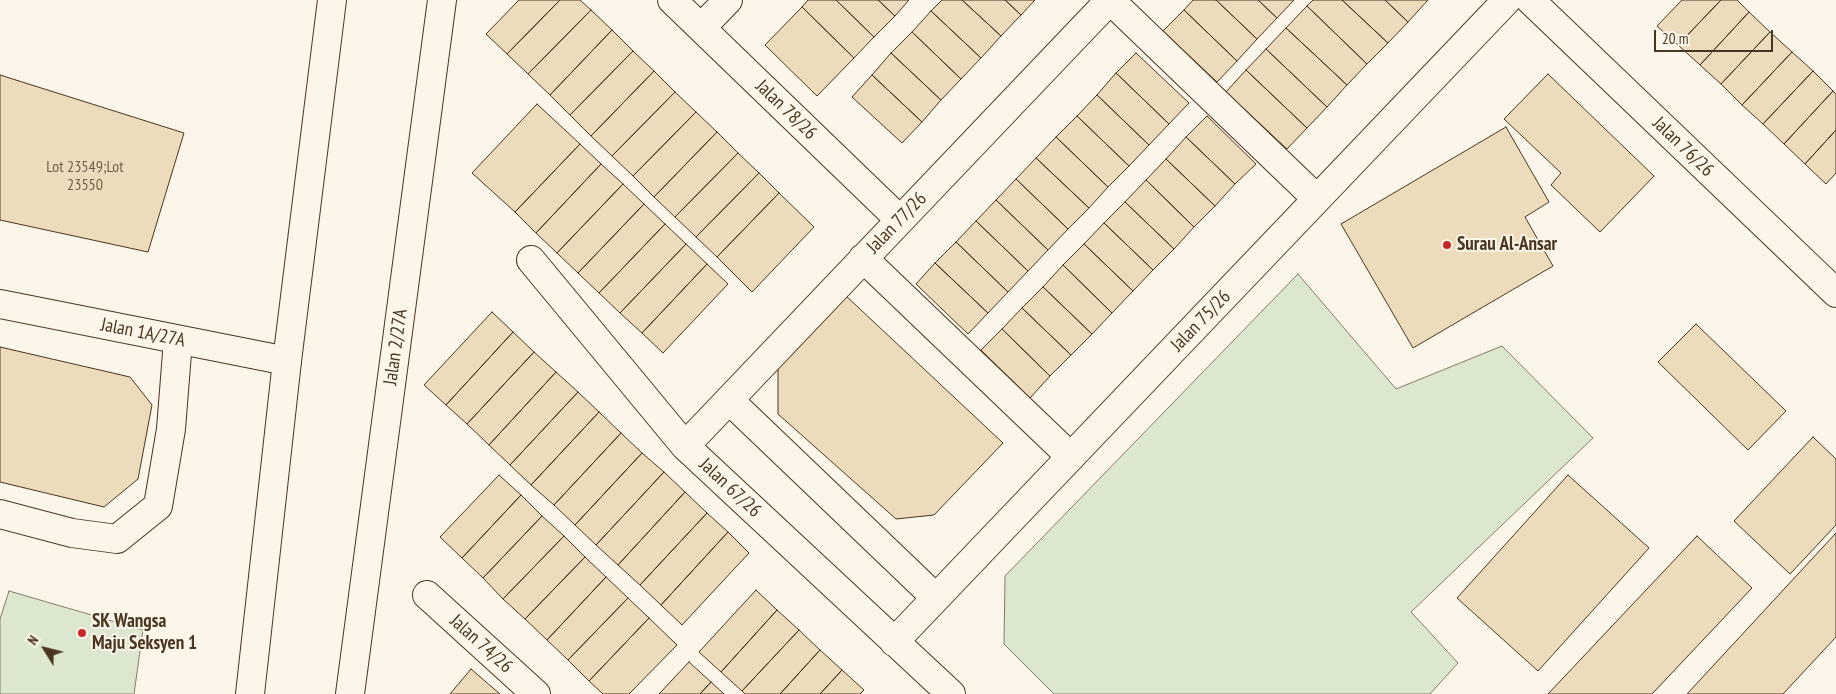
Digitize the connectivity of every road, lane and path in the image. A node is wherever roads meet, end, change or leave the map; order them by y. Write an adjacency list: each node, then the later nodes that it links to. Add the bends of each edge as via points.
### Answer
1 (332, 0): 16 (street)
2 (442, 0): 25 (street, Jalan 2/27A)
3 (672, 0): 8 (street, Jalan 78/26)
4 (728, 0): 8 (street)
5 (1110, 0): 9 (street); 10 (street, Jalan 77/26)
6 (1507, 0): 9 (street, Jalan 75/26)
7 (1530, 0): 13 (street, Jalan 76/26)
8 (701, 28): 10 (street, Jalan 78/26)
9 (1317, 199): 19 (street, Jalan 75/26)
10 (900, 220): 11 (street, Jalan 77/26)
11 (863, 258): 17 (street, Jalan 77/26); 19 (street)
12 (531, 260): 18 (street, Jalan 67/26)
13 (1836, 293)
14 (0, 304): 15 (street, Jalan 1A/27A)
15 (178, 340): 16 (street, Jalan 1A/27A); 20 (street, via 171,429 158,506 117,539 72,533)
16 (287, 361): 24 (street)
17 (728, 400): 18 (street, Jalan 77/26); 22 (street)
18 (685, 446): 23 (street, Jalan 67/26)
19 (1071, 457): 22 (street, Jalan 75/26)
20 (0, 514)
21 (427, 595): 26 (street, Jalan 74/26)
22 (936, 598): 23 (street, Jalan 75/26)
23 (894, 642): 27 (street, Jalan 67/26)
24 (250, 694)
25 (350, 694)
26 (536, 694)
27 (950, 694)

